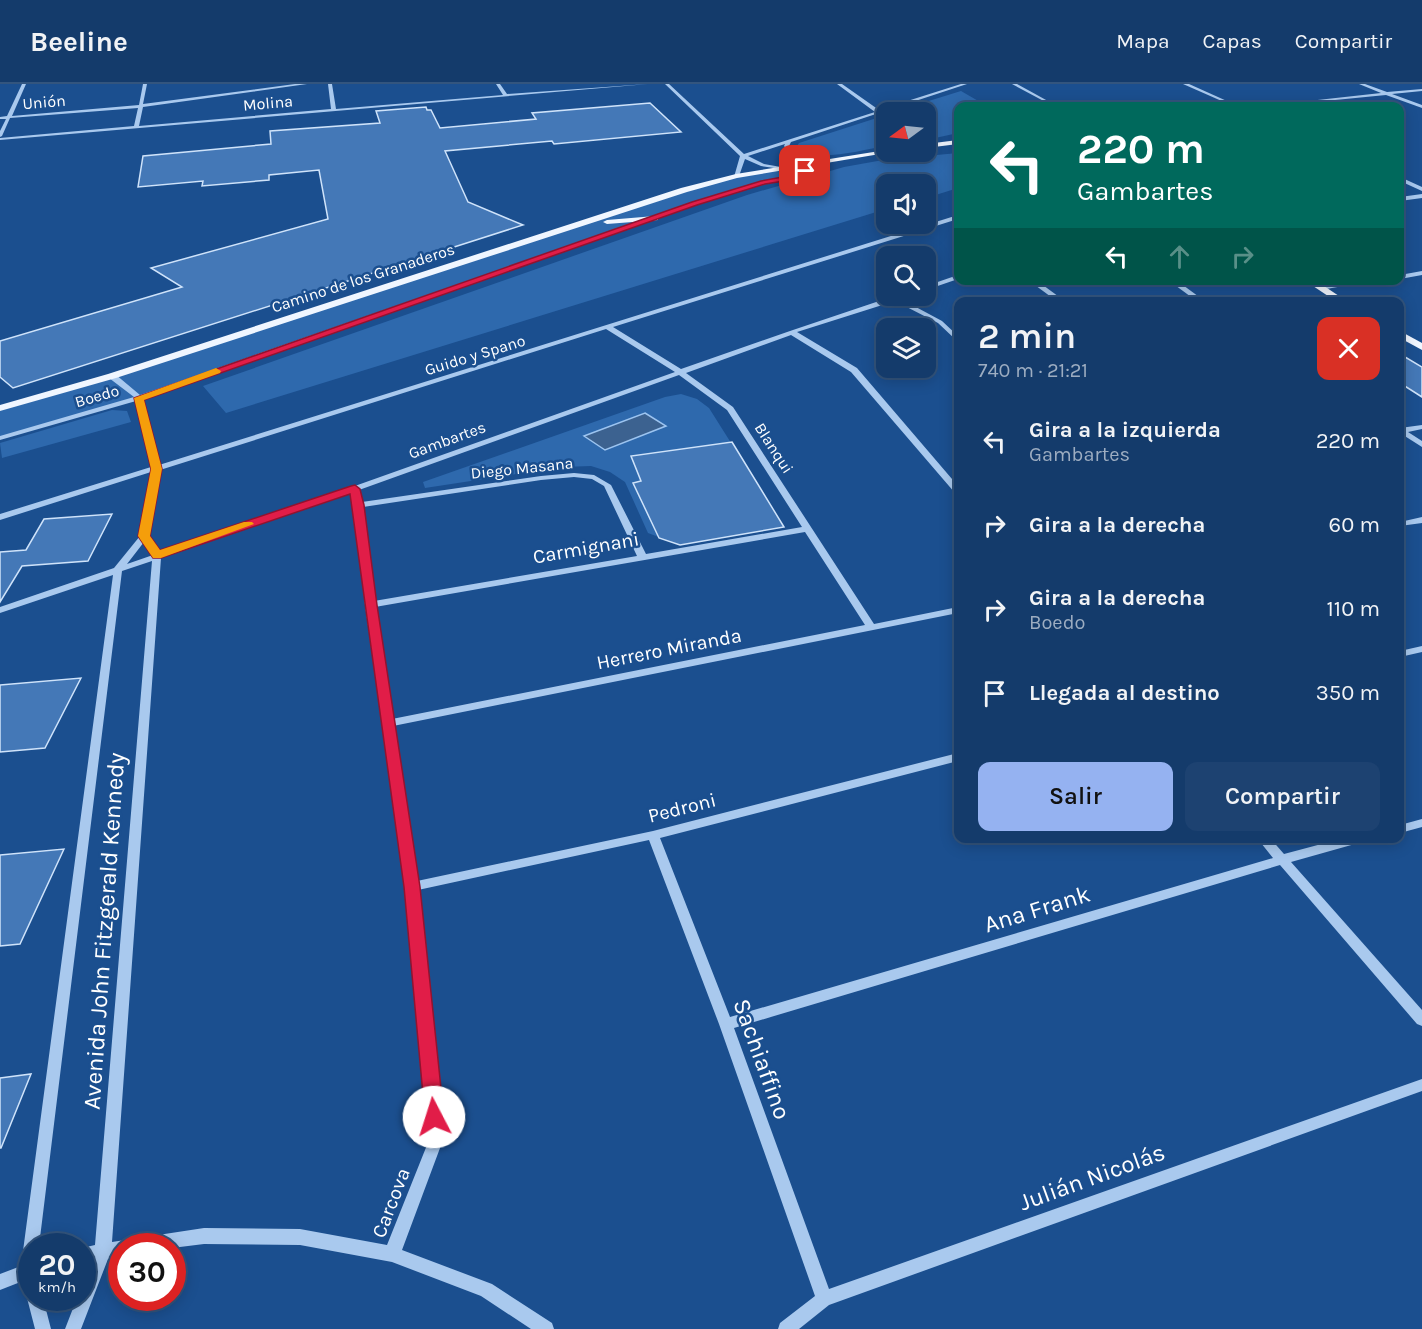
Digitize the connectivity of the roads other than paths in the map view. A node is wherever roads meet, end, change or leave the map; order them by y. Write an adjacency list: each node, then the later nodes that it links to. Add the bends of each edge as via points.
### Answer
1 (24, 84): 25 (street)
2 (145, 84): 20 (street)
3 (305, 84): 20 (street, Unión)
4 (330, 84): 22 (street)
5 (498, 84): 15 (street)
6 (646, 84): 15 (street, Molina)
7 (667, 84): 33 (street)
8 (839, 84): 23 (street)
9 (965, 84): 16 (street)
10 (1014, 84): 17 (street)
11 (1185, 84): 18 (street)
12 (1361, 84): 14 (street)
13 (1422, 90): 14 (street)
14 (1387, 94): 19 (street); 21 (street)
15 (506, 96): 22 (street, Molina)
16 (909, 102)
17 (1048, 102)
18 (1227, 102)
19 (1306, 102)
20 (140, 106): 25 (street, Unión); 27 (street)
21 (1422, 107)
22 (334, 111): 27 (street, Molina)
23 (876, 111)
24 (876, 113): 29 (street)
25 (9, 117): 26 (street, Unión); 28 (street)
26 (0, 118)
27 (136, 128): 28 (street, Molina)
28 (0, 137)
29 (789, 142): 33 (street); 34 (street, via 786,146)
30 (954, 142): 31 (main road)
31 (936, 145)
32 (876, 154): 34 (main road)
33 (743, 156): 35 (street); 36 (street)
34 (802, 164): 35 (main road); 41 (street, Boedo, via 806,172 801,176 764,182)
35 (779, 168): 36 (main road, Camino de los Granaderos)
36 (736, 176): 43 (main road, Camino de los Granaderos)
37 (1404, 180): 38 (street)
38 (1422, 189)
39 (1422, 196): 40 (street)
40 (1404, 198)
41 (655, 218): 43 (main road); 65 (street, Boedo)
42 (954, 218): 58 (street, Guido y Spano)
43 (571, 227): 64 (main road, Camino de los Granaderos)
44 (1422, 273): 45 (street)
45 (1404, 276)
46 (954, 278): 47 (street)
47 (936, 285)
48 (1038, 285): 53 (street)
49 (1178, 285): 54 (street)
50 (1316, 285): 52 (main road)
51 (1340, 285): 52 (street)
52 (1321, 288): 55 (main road)
53 (1056, 297)
54 (1196, 297)
55 (1336, 297)
56 (876, 304): 59 (street, Gambartes)
57 (909, 306): 60 (street, via 940,322)
58 (609, 328): 63 (street, Blanqui); 72 (street, Guido y Spano)
59 (792, 332): 63 (street, Gambartes); 73 (street, via 854,370)
60 (954, 335)
61 (1404, 336): 62 (main road)
62 (1422, 347)
63 (680, 372): 74 (street, Gambartes); 79 (street, Blanqui, via 730,410)
64 (112, 376): 65 (street); 66 (main road, Camino de los Granaderos)
65 (139, 398): 70 (street, Boedo); 72 (street)
66 (0, 408)
67 (1422, 427): 68 (street)
68 (1404, 429)
69 (1404, 433): 71 (street)
70 (0, 438)
71 (1422, 445)
72 (156, 469): 76 (street, Guido y Spano); 80 (street)
73 (954, 486)
74 (355, 489): 75 (street, Carcova); 81 (street, Gambartes)
75 (359, 505): 82 (street, Diego Masana, via 541,478 594,477 607,485); 84 (street, Carcova)
76 (0, 517)
77 (1422, 520): 78 (street)
78 (1404, 523)
79 (808, 529): 82 (street, Carmignani); 87 (street, Blanqui)
80 (144, 536): 81 (street); 83 (street)
81 (157, 555): 83 (street, Gambartes); 104 (street, Avenida John Fitzgerald Kennedy)
82 (642, 556): 84 (street, Carmignani)
83 (118, 569): 85 (street, Gambartes); 102 (street, Avenida John Fitzgerald Kennedy)
84 (370, 605): 90 (street, Carcova)
85 (0, 610)
86 (954, 611): 87 (street, Herrero Miranda)
87 (871, 627): 90 (street, Herrero Miranda)
88 (1422, 649): 89 (street)
89 (1404, 653)
90 (387, 723): 98 (street, Carcova)
91 (954, 758): 94 (street, Pedroni)
92 (1422, 823): 93 (street)
93 (1404, 828)
94 (653, 835): 98 (street, Pedroni); 100 (street, Sachiaffino)
95 (1267, 843): 97 (street)
96 (1344, 843): 97 (street, Ana Frank)
97 (1281, 860): 99 (street); 100 (street, Ana Frank)
98 (412, 887): 107 (street, Carcova, via 436,1140)
99 (1422, 1020)
100 (726, 1024): 110 (street, Sachiaffino)
101 (1422, 1085): 110 (street, Julián Nicolás)
102 (35, 1233)
103 (186, 1238): 107 (street, via 300,1237)
104 (104, 1250): 105 (street); 106 (street); 113 (street, Avenida John Fitzgerald Kennedy)
105 (108, 1250)
106 (96, 1252)
107 (392, 1254): 114 (street, via 486,1290)
108 (18, 1278): 109 (street)
109 (0, 1282)
110 (824, 1299): 115 (street, Julián Nicolás)
111 (38, 1311): 112 (street)
112 (43, 1329)
113 (73, 1329)
114 (546, 1329)
115 (786, 1329)

